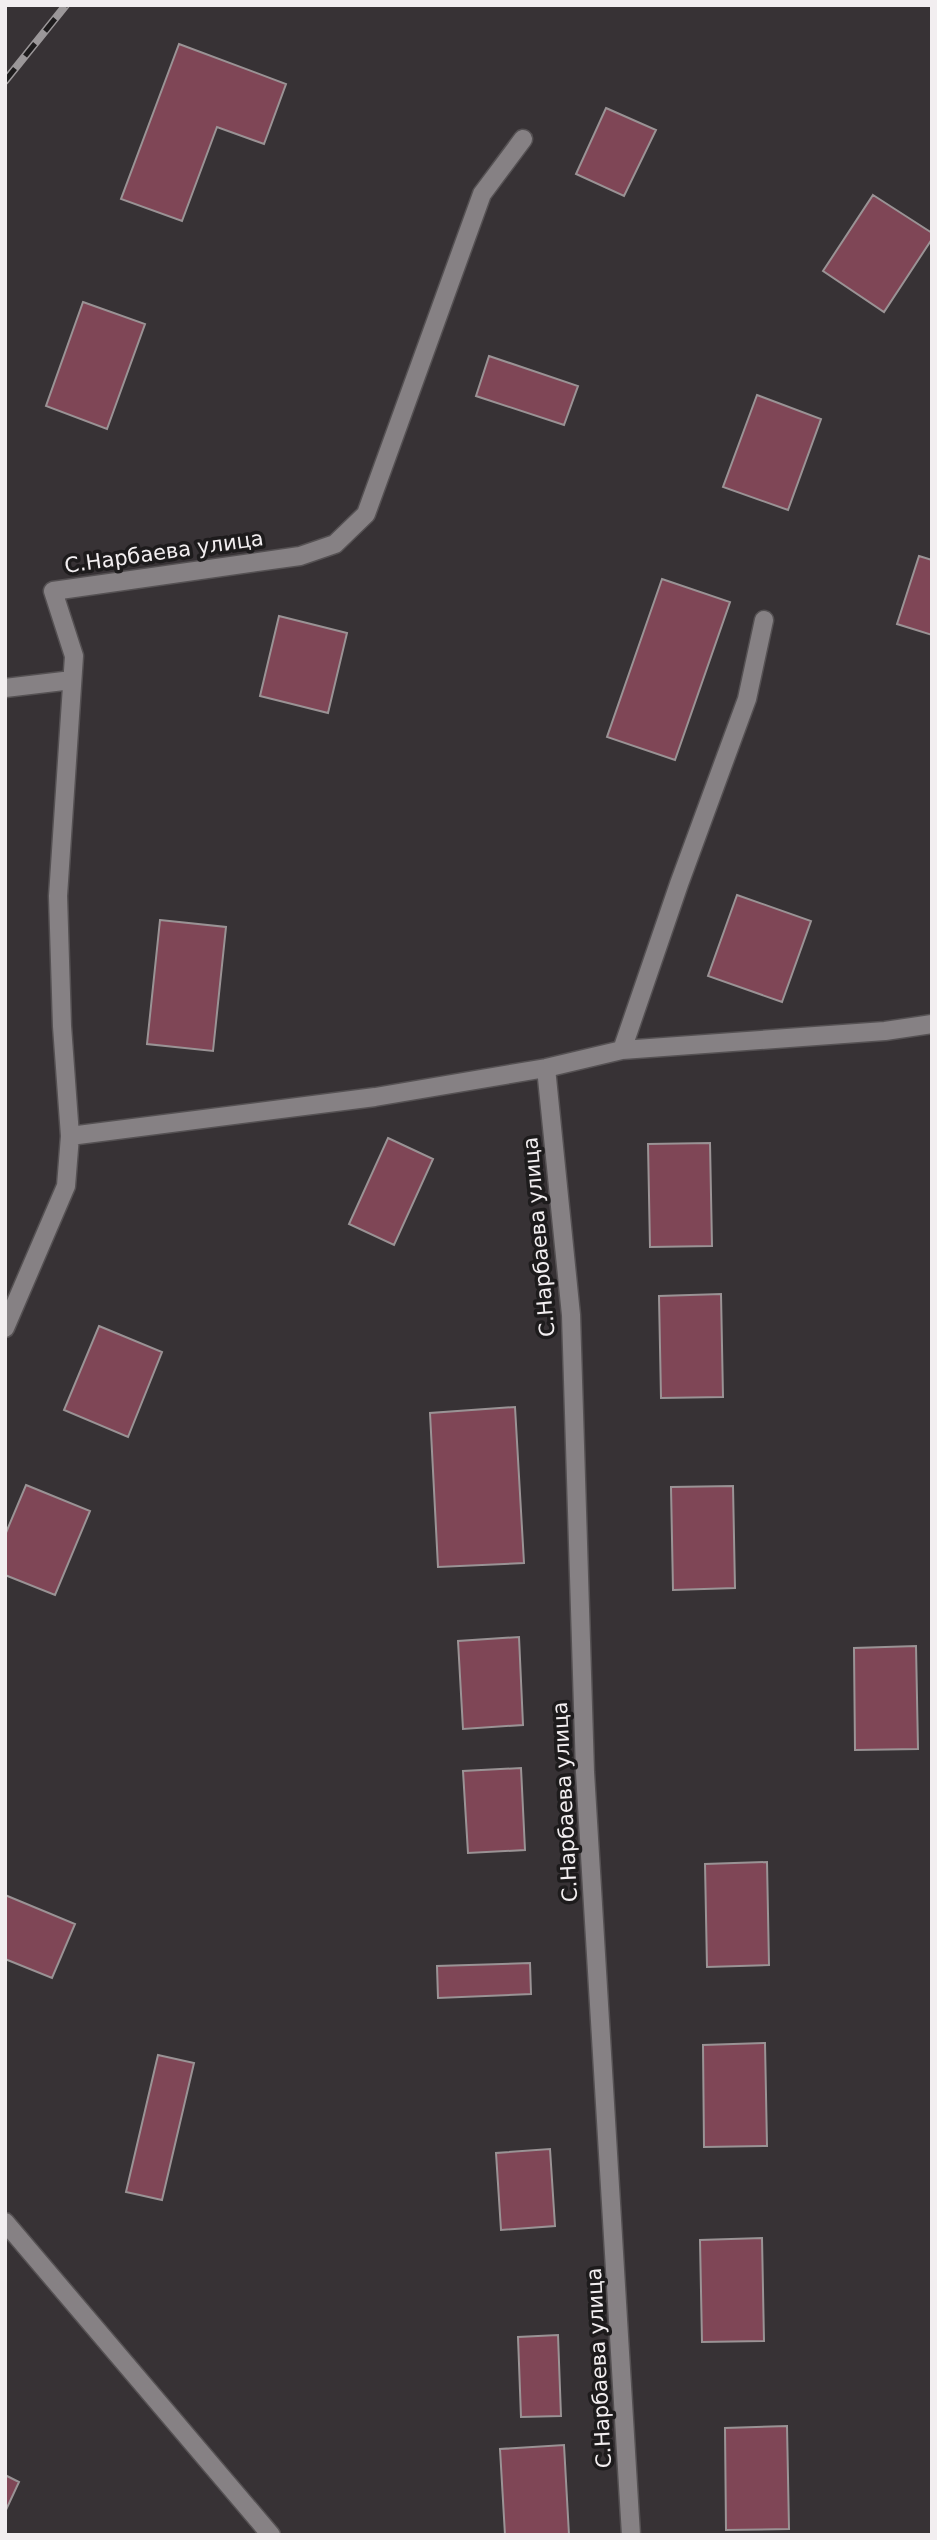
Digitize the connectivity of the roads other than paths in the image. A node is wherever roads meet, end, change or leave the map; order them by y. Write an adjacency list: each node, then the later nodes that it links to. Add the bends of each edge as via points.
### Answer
1 (523, 139): 3 (street, С.Нарбаева улица, via 482,194 366,514 335,544 300,556 53,591 74,656)
2 (764, 620): 6 (street, via 747,699)
3 (72, 680): 4 (street); 8 (street, С.Нарбаева улица, via 58,896)
4 (5, 688)
5 (932, 1024): 6 (street)
6 (622, 1050): 7 (street)
7 (546, 1068): 8 (street, via 375,1097); 12 (street, С.Нарбаева улица, via 571,1315 585,1772)
8 (70, 1136): 9 (street, С.Нарбаева улица, via 66,1185)
9 (5, 1328)
10 (5, 2222): 11 (street)
11 (271, 2535)
12 (631, 2535)

